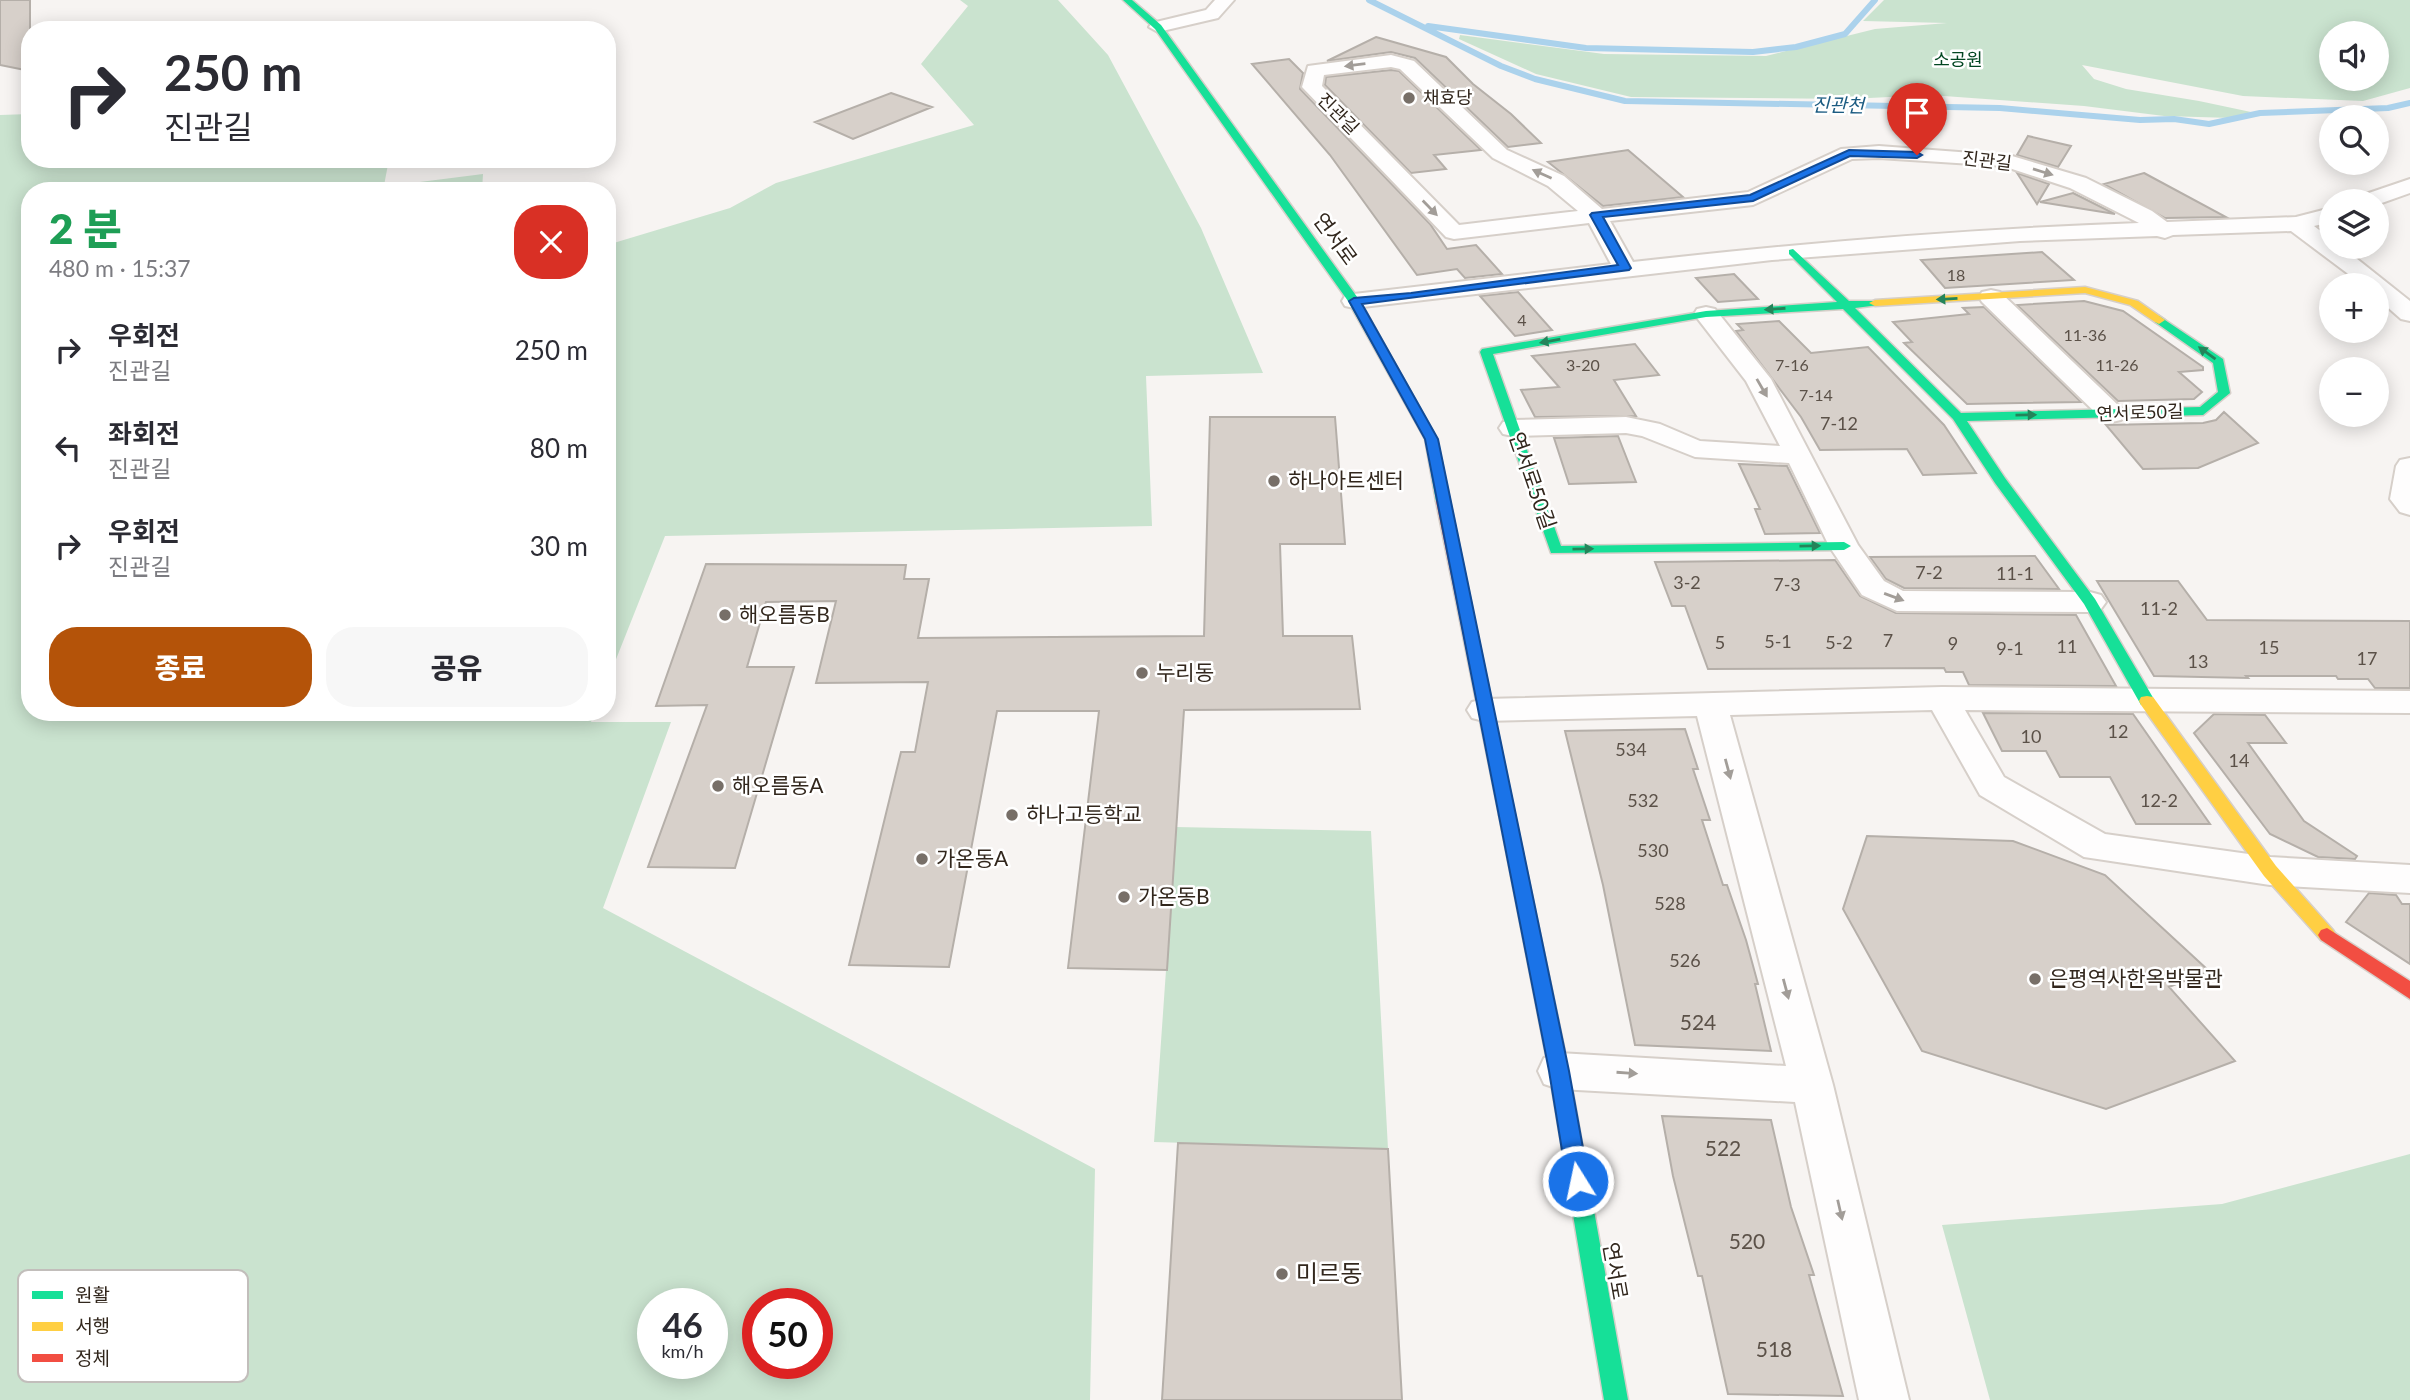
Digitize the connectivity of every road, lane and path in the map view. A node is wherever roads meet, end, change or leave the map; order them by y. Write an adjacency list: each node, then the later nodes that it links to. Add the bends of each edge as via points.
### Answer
1 (1127, 0): 3 (street, 연서로)
2 (1224, 0): 3 (street, via 1212,14)
3 (1158, 27): 13 (street, 연서로)
4 (2410, 185): 5 (street)
5 (2389, 193)
6 (1596, 215): 6 (street, 진관길, one-way to 6, via 1556,181 1500,154 1406,65 1391,61 1315,70 1312,87 1454,232); 9 (street, 진관길, one-way to 9, via 1753,198 1849,153 1878,152 2005,160 2078,183); 11 (street, 진관길)
7 (2319, 218): 8 (street)
8 (2296, 224): 9 (street); 16 (street)
9 (2165, 231): 10 (street, via 2020,234)
10 (1793, 252): 11 (street); 14 (street)
11 (1625, 268): 13 (street)
12 (1992, 297): 14 (street, 연서로50길, one-way to 14); 17 (street); 17 (street, 연서로50길, one-way to 12, via 2203,411 2224,393 2220,362 2134,303 2085,290)
13 (1354, 301): 29 (street, 연서로, via 1431,439)
14 (1843, 304): 15 (street, 연서로50길, one-way to 15); 18 (street)
15 (1706, 314): 19 (street, 연서로50길, one-way to 19, via 1486,352); 20 (street, one-way to 20, via 1758,379)
16 (2410, 314)
17 (2112, 414): 18 (street, 연서로50길, one-way to 17)
18 (1958, 417): 24 (street)
19 (1513, 428): 20 (street, via 1626,425 1695,449); 23 (street, 연서로50길, one-way to 23, via 1556,550)
20 (1799, 454): 23 (street)
21 (2410, 466): 22 (street, via 2404,499)
22 (2410, 506)
23 (1844, 545): 24 (street, one-way to 24, via 1873,588 1897,601)
24 (2090, 601): 26 (street)
25 (1942, 698): 26 (street); 28 (street); 30 (street, via 1992,786 2097,847)
26 (2146, 699): 27 (street); 30 (street)
27 (2410, 702)
28 (1710, 703): 29 (street); 34 (street, one-way to 34)
29 (1484, 710): 33 (street, 연서로)
30 (2270, 870): 31 (street); 32 (street, via 2326,934)
31 (2410, 879)
32 (2410, 990)
33 (1559, 1071): 34 (street, one-way to 34); 35 (street, 연서로)
34 (1812, 1085): 36 (street, one-way to 36)
35 (1616, 1400)
36 (1884, 1400)

